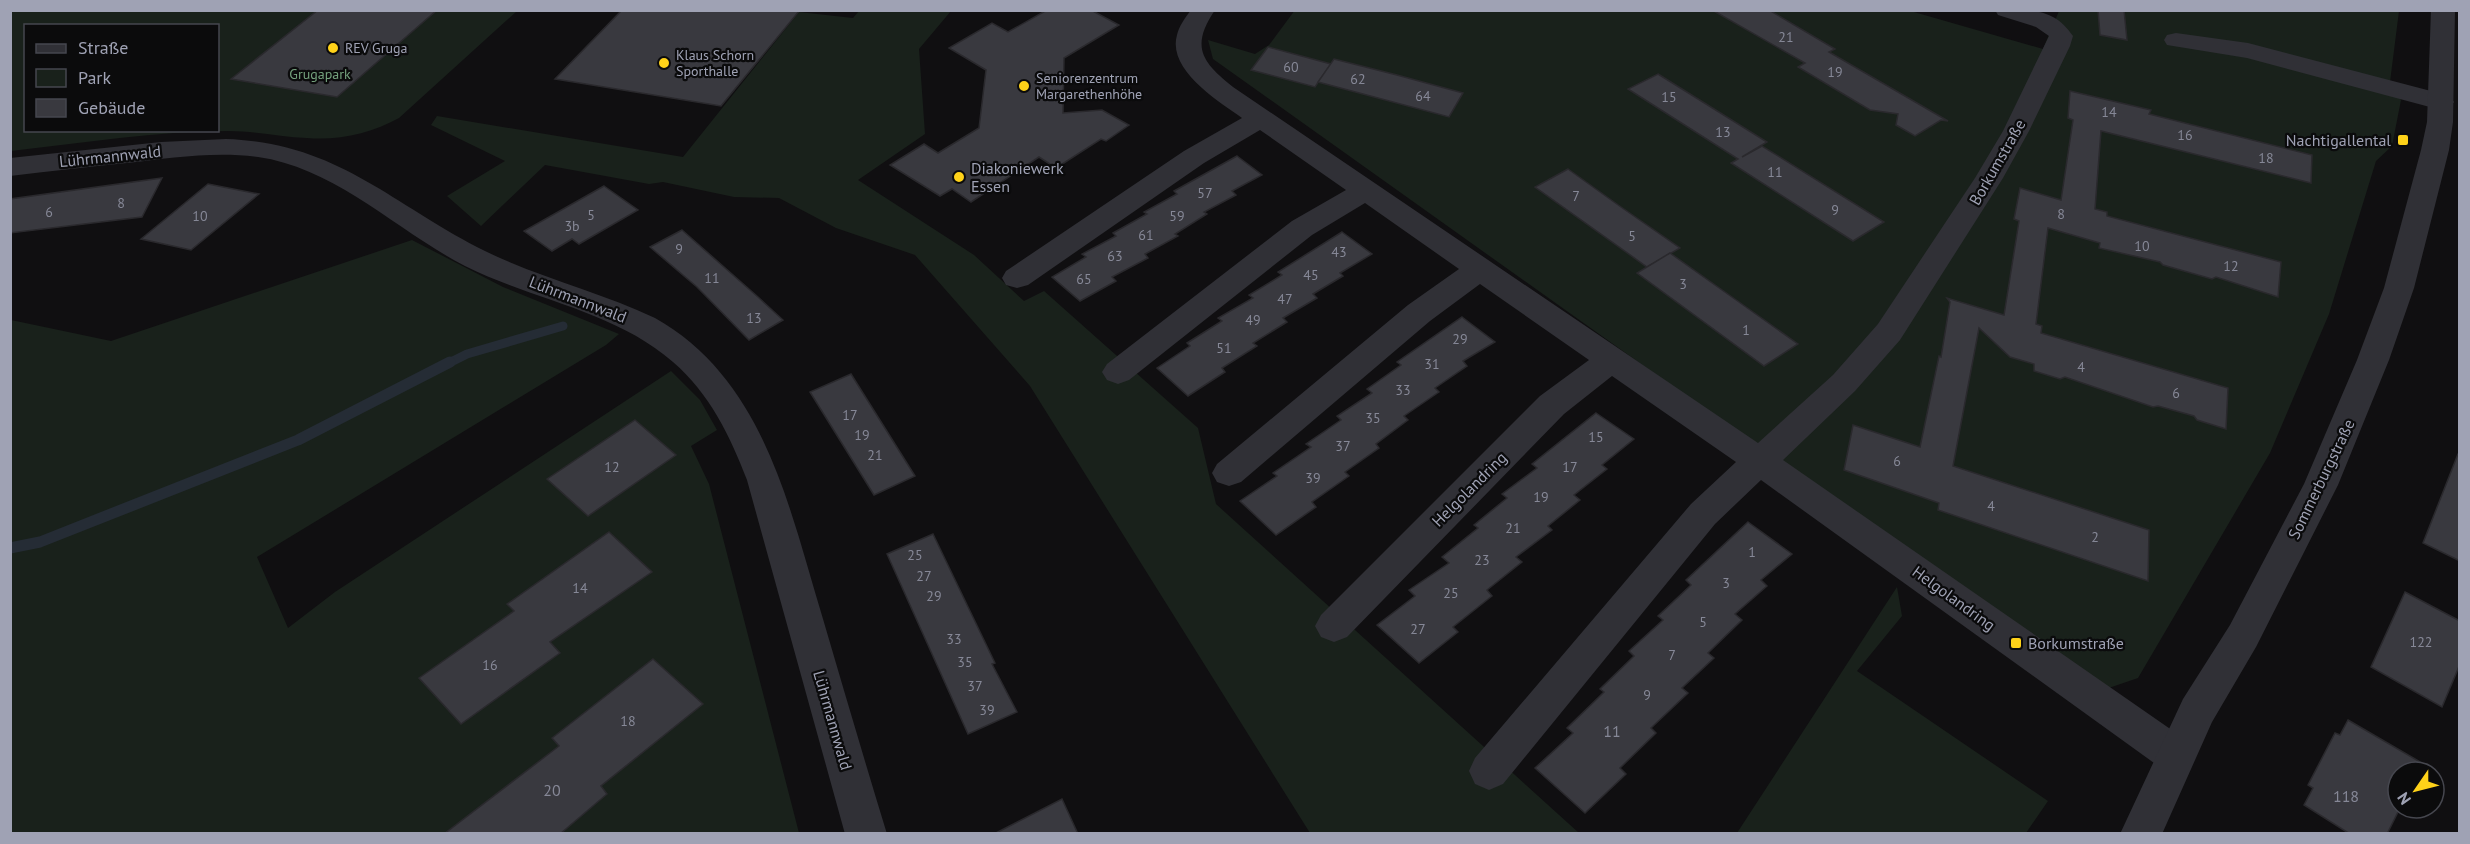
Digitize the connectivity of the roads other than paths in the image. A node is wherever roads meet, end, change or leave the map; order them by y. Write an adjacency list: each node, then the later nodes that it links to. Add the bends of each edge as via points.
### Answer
1 (1203, 10): 6 (street, Helgolandring, via 1189,31 1187,46 1193,63 1204,77)
2 (2007, 10): 13 (street, Borkumstraße, via 2058,28 2061,36 2016,130 1956,232 1889,332 1844,383)
3 (2443, 10): 5 (street, Sommerburgstraße)
4 (2176, 40): 5 (street, via 2248,51)
5 (2441, 102): 16 (street, Sommerburgstraße, via 2435,150 2399,288 2361,394 2321,484 2243,636)
6 (1261, 118): 8 (street, Helgolandring); 10 (street, via 1194,157)
7 (10, 167): 18 (street, Lührmannwald, via 213,147 283,155 343,178 475,258 627,317 667,341 695,364 723,396 753,450)
8 (1365, 191): 9 (street, Helgolandring); 12 (street, via 1302,228)
9 (1479, 270): 11 (street, Helgolandring); 14 (street, via 1419,313)
10 (1017, 278)
11 (1611, 360): 13 (street, Helgolandring); 15 (street, Helgolandring, via 1552,405)
12 (1118, 372)
13 (1761, 462): 16 (street, Helgolandring); 17 (street, via 1703,514)
14 (1229, 473)
15 (1334, 626)
16 (2175, 755): 19 (street, Sommerburgstraße)
17 (1489, 771)
18 (866, 834)
19 (2140, 834)

